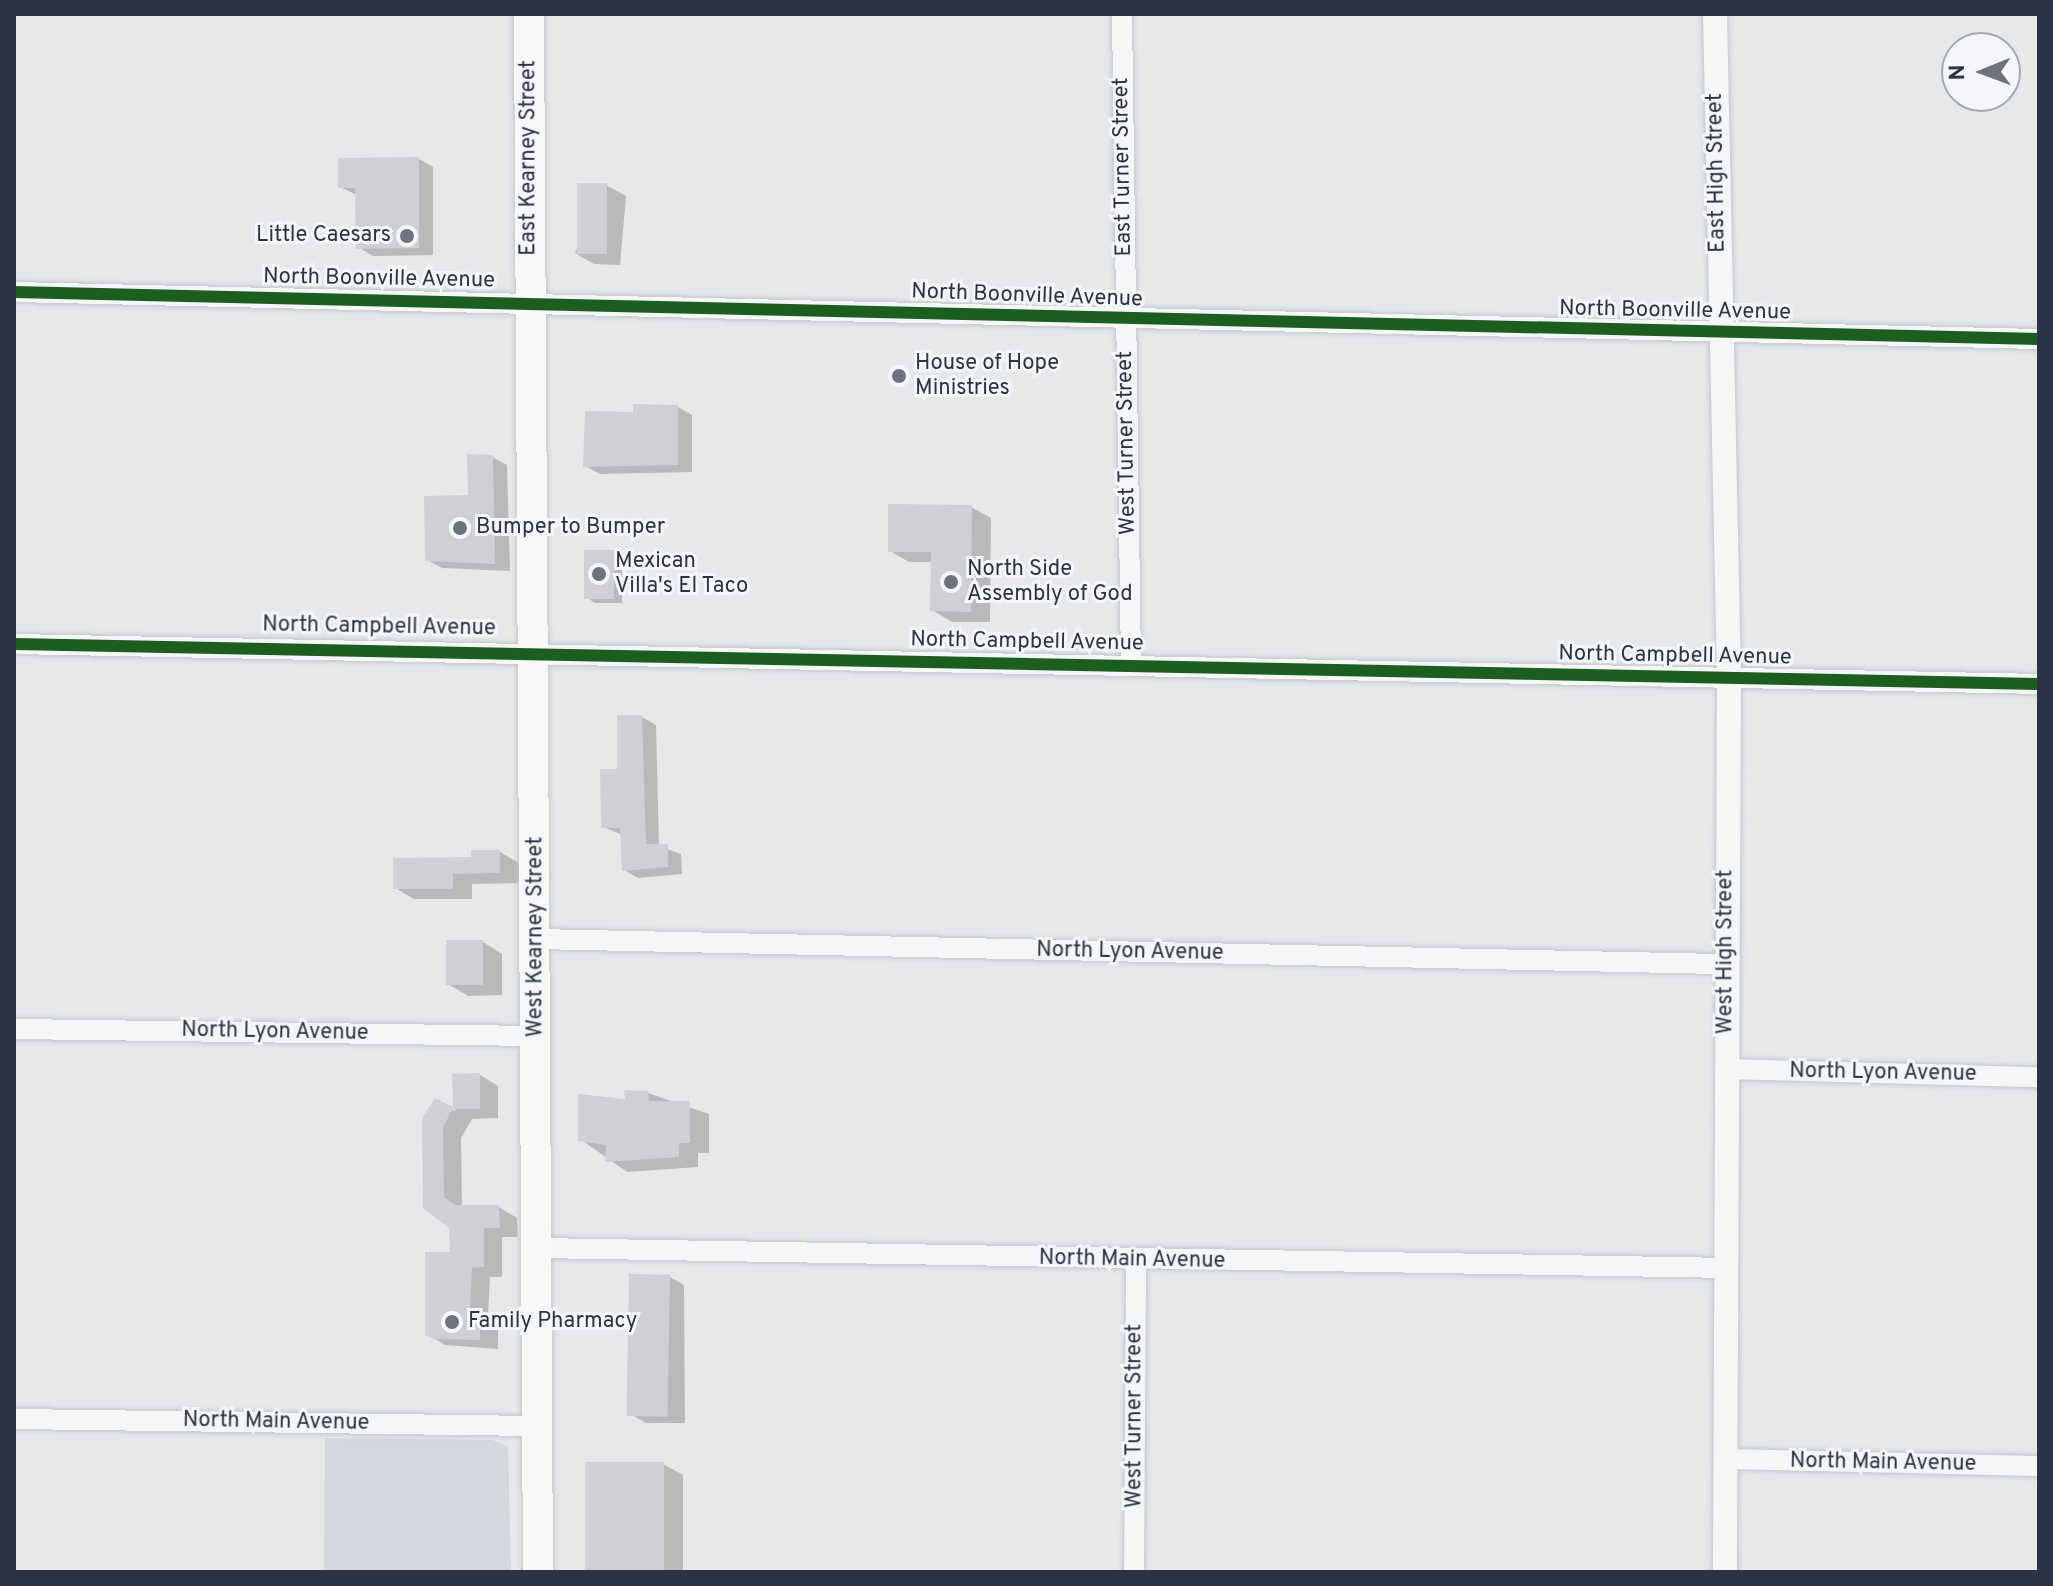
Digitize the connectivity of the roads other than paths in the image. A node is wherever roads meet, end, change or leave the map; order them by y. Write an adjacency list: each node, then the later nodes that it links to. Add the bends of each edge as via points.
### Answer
1 (529, 14): 5 (main road, East Kearney Street)
2 (1122, 14): 6 (street, East Turner Street)
3 (1715, 14): 7 (street, East High Street)
4 (14, 292): 5 (street, North Boonville Avenue)
5 (529, 301): 6 (street, North Boonville Avenue); 10 (main road, West Kearney Street)
6 (1124, 319): 7 (street, North Boonville Avenue); 11 (street, West Turner Street)
7 (1719, 332): 8 (street, North Boonville Avenue); 12 (street, West High Street)
8 (2039, 339)
9 (14, 644): 10 (street, North Campbell Avenue)
10 (533, 649): 11 (street, North Campbell Avenue); 14 (main road, West Kearney Street)
11 (1131, 664): 12 (street, North Campbell Avenue)
12 (1729, 678): 13 (street, North Campbell Avenue); 15 (street, West High Street)
13 (2039, 684)
14 (536, 939): 15 (street, North Lyon Avenue); 17 (main road, West Kearney Street)
15 (1724, 964): 18 (street, West High Street)
16 (14, 1029): 17 (street, North Lyon Avenue)
17 (536, 1036): 20 (main road, West Kearney Street)
18 (1726, 1069): 19 (street, North Lyon Avenue); 22 (street, West High Street)
19 (2039, 1077)
20 (538, 1248): 21 (street, North Main Avenue); 24 (main road, West Kearney Street)
21 (1136, 1260): 22 (street, North Main Avenue); 28 (street, West Turner Street)
22 (1726, 1268): 25 (street, West High Street)
23 (14, 1419): 24 (street, North Main Avenue)
24 (537, 1426): 27 (main road, West Kearney Street)
25 (1727, 1459): 26 (street, North Main Avenue); 29 (street, West High Street)
26 (2039, 1466)
27 (538, 1572)
28 (1134, 1572)
29 (1725, 1572)

